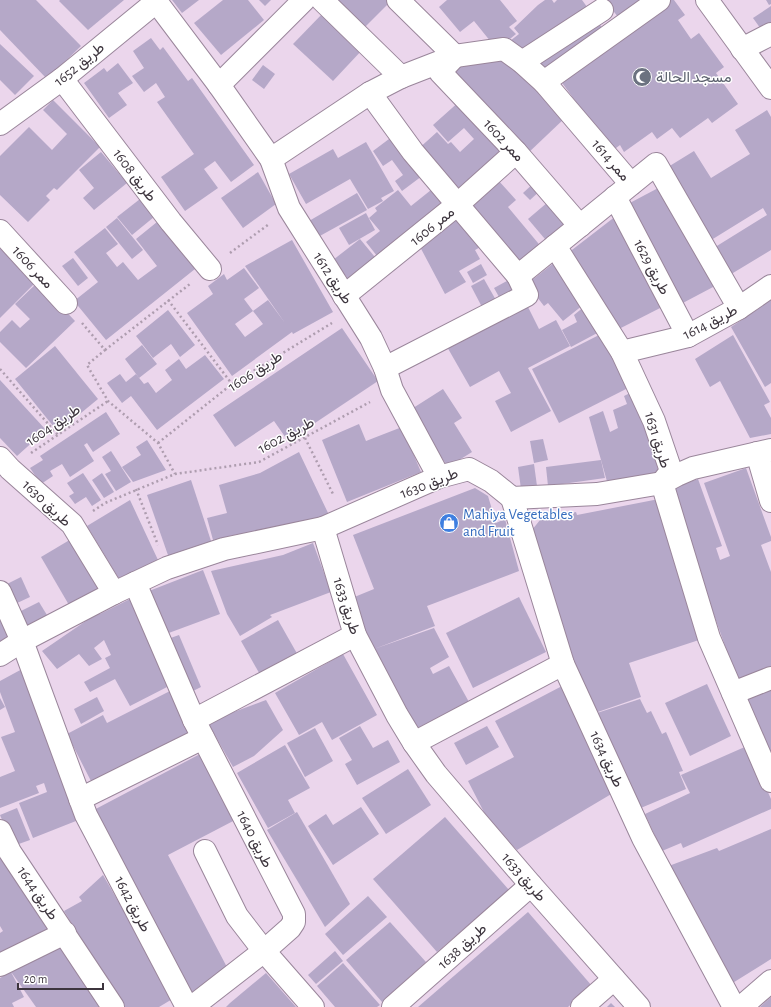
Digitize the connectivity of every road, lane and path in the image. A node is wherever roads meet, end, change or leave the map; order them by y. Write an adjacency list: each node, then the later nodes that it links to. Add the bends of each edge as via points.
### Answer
1 (304, 0): 16 (street)
2 (322, 0): 13 (street)
3 (398, 0): 11 (street)
4 (659, 0): 8 (street)
5 (707, 0): 10 (street)
6 (156, 1): 14 (street, طريق 1652); 16 (street, طريق 1612)
7 (598, 5): 8 (street); 12 (street)
8 (616, 31): 15 (street)
9 (771, 34): 10 (street)
10 (742, 49): 17 (street)
11 (455, 56): 12 (street, ممر 1614, via 504,49); 13 (street, ممر 1614); 20 (street, ممر 1602, via 440,72)
12 (522, 62): 15 (street, ممر 1614)
13 (401, 78): 18 (street, ممر 1614)
14 (62, 79): 19 (street, طريق 1652); 27 (street, طريق 1608)
15 (544, 82): 22 (street, ممر 1614)
16 (219, 85): 21 (street, طريق 1612)
17 (771, 88)
18 (370, 93): 21 (street, ممر 1614); 23 (street, via 413,152)
19 (0, 124)
20 (516, 152): 23 (street, ممر 1606); 24 (street, ممر 1602)
21 (271, 159): 30 (street, طريق 1612, via 289,208)
22 (623, 191): 24 (street); 33 (street, ممر 1614, via 656,164); 34 (street, طريق 1629)
23 (458, 204): 28 (street); 30 (street, ممر 1606)
24 (580, 226): 26 (street)
25 (0, 232): 32 (street, ممر 1606)
26 (555, 246): 28 (street); 35 (street, طريق 1631)
27 (210, 269)
28 (518, 276): 36 (street, via 527,295)
29 (771, 286): 33 (street, طريق 1614)
30 (344, 296): 36 (street, طريق 1612, via 371,338); 38 (path, طريق 1606, via 337,319)
31 (168, 300): 38 (path)
32 (66, 303): 40 (path, via 105,350 87,365)
33 (739, 308): 34 (street, طريق 1614)
34 (688, 336): 35 (street, طريق 1614)
35 (622, 352): 48 (street, طريق 1631, via 654,420 671,471)
36 (385, 368): 39 (street, طريق 1612)
37 (0, 370): 41 (path)
38 (232, 384): 43 (path, طريق 1606)
39 (392, 390): 42 (path, طريق 1602); 47 (street, طريق 1612)
40 (108, 400): 41 (path, طريق 1604); 43 (path)
41 (58, 435): 45 (path, طريق 1604)
42 (305, 438): 46 (path, طريق 1602, via 259,462); 52 (path)
43 (158, 443): 46 (path)
44 (764, 452): 48 (street, via 693,468); 51 (street)
45 (5, 463): 53 (street, طريق 1630)
46 (175, 474): 49 (path, طريق 1602)
47 (439, 477): 50 (street, طريق 1630, via 469,469 491,481); 52 (street, طريق 1630)
48 (662, 483): 50 (street, via 597,494); 64 (street, طريق 1631, via 709,638)
49 (136, 490): 53 (path, طريق 1602, via 105,503); 55 (path)
50 (512, 498): 62 (street, طريق 1634)
51 (771, 501)
52 (344, 518): 54 (street, طريق 1630)
53 (72, 524): 58 (street, طريق 1630)
54 (323, 528): 55 (street, طريق 1630, via 224,549); 59 (street, طريق 1633)
55 (167, 568): 56 (street, طريق 1630)
56 (136, 583): 58 (street, طريق 1630); 65 (street, طريق 1640)
57 (0, 592): 60 (street)
58 (114, 593): 60 (street, طريق 1630)
59 (355, 635): 65 (street); 66 (street, طريق 1633)
60 (22, 641): 61 (street, طريق 1630); 68 (street, طريق 1642)
61 (0, 655)
62 (563, 664): 66 (street); 84 (street, طريق 1634, via 643,838)
63 (771, 678): 64 (street)
64 (733, 693): 67 (street, طريق 1631)
65 (199, 729): 68 (street); 73 (street, طريق 1640, via 294,914 294,922 290,928)
66 (414, 743): 71 (street, طريق 1633, via 436,774)
67 (771, 781)
68 (80, 799): 78 (street, طريق 1642, via 86,815)
69 (0, 831): 72 (street, طريق 1644, via 10,852)
70 (205, 851): 73 (street, via 237,916)
71 (531, 885): 75 (street, طريق 1633); 81 (street, طريق 1638)
72 (65, 933): 74 (street, طريق 1644); 77 (street, طريق 1644)
73 (264, 951): 79 (street, طريق 1640); 80 (street)
74 (0, 965)
75 (614, 979): 82 (street); 83 (street, طريق 1633)
76 (771, 981): 85 (street)
77 (114, 1007)
78 (188, 1007)
79 (192, 1007)
80 (313, 1007)
81 (393, 1007)
82 (582, 1007)
83 (639, 1007)
84 (734, 1007)
85 (741, 1007)

